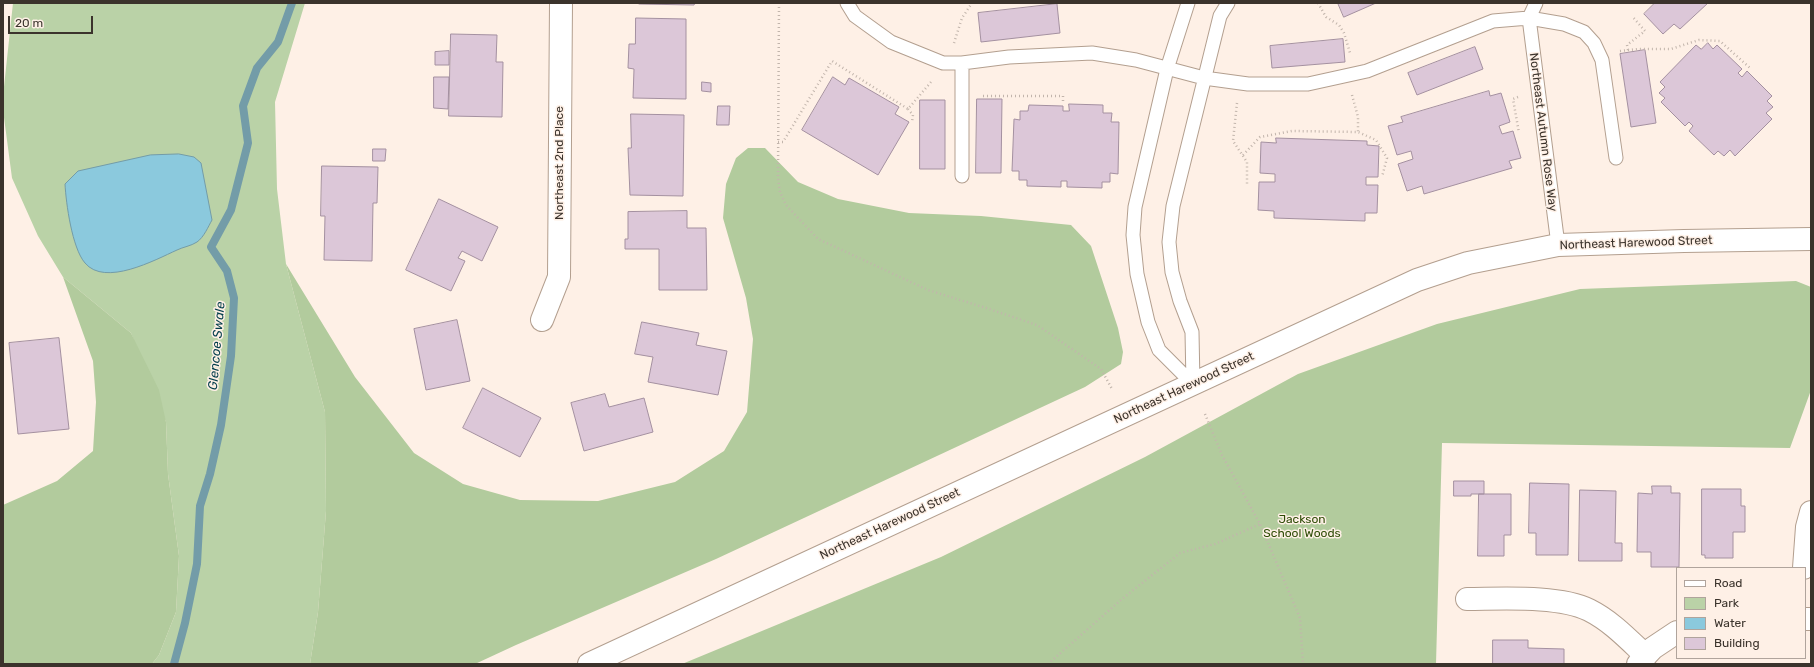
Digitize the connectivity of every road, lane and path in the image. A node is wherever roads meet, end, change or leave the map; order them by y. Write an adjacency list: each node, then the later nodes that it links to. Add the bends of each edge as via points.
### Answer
1 (561, 3): 37 (street, Northeast 2nd Place, via 559,277)
2 (779, 3): 29 (path)
3 (847, 3): 15 (lane, via 855,16 891,42 943,63)
4 (972, 3): 11 (path, via 962,18)
5 (1188, 3): 17 (lane)
6 (1228, 3): 18 (lane, via 1220,16)
7 (1318, 3): 14 (path, via 1326,18 1339,25)
8 (1536, 3): 10 (lane)
9 (1632, 16): 12 (path, via 1645,31 1627,45)
10 (1529, 18): 18 (lane, via 1493,21 1367,71 1308,84 1248,84); 31 (lane, via 1564,24 1584,32 1594,43 1602,60); 36 (lane, Northeast Autumn Rose Way)
11 (953, 47)
12 (1628, 50): 13 (path); 16 (path, via 1671,49 1699,40 1720,41)
13 (1617, 51)
14 (1350, 54)
15 (962, 63): 17 (lane, via 1009,57 1092,52); 32 (lane)
16 (1750, 68)
17 (1167, 69): 18 (lane); 38 (lane, via 1135,207 1133,235 1137,274 1146,315 1159,350)
18 (1204, 78): 38 (lane, via 1172,206 1169,242 1172,272 1192,332)
19 (933, 80): 25 (path)
20 (1352, 95): 27 (path, via 1358,117)
21 (976, 96): 24 (path, via 1062,96)
22 (1521, 97): 28 (path, via 1512,99)
23 (1237, 100): 30 (path, via 1233,141)
24 (1063, 102)
25 (908, 109): 26 (path, via 913,115); 29 (path, via 832,61 782,142)
26 (912, 122)
27 (1358, 132): 30 (path, via 1292,131 1260,138); 33 (path, via 1376,140 1387,158)
28 (1519, 133)
29 (778, 142): 39 (path, via 780,192 786,205 818,239 928,290 1037,325 1102,369)
30 (1243, 155): 34 (path, via 1247,162)
31 (1616, 158)
32 (962, 176)
33 (1382, 177)
34 (1247, 184)
35 (1811, 239): 36 (street, Northeast Harewood Street, via 1684,240)
36 (1558, 245): 38 (street, Northeast Harewood Street, via 1468,263 1417,280)
37 (542, 320)
38 (1193, 384): 47 (street, Northeast Harewood Street)
39 (1112, 389)
40 (1205, 414): 42 (path, via 1222,455)
41 (1811, 512): 43 (street, via 1807,527)
42 (1260, 524): 48 (path, via 1215,544 1180,553 1122,599); 49 (path, via 1300,618)
43 (1804, 567)
44 (1467, 599): 46 (street, via 1558,601 1588,609 1617,628)
45 (1676, 633): 46 (street, via 1662,641)
46 (1642, 660)
47 (589, 664)
48 (1048, 664)
49 (1303, 664)

